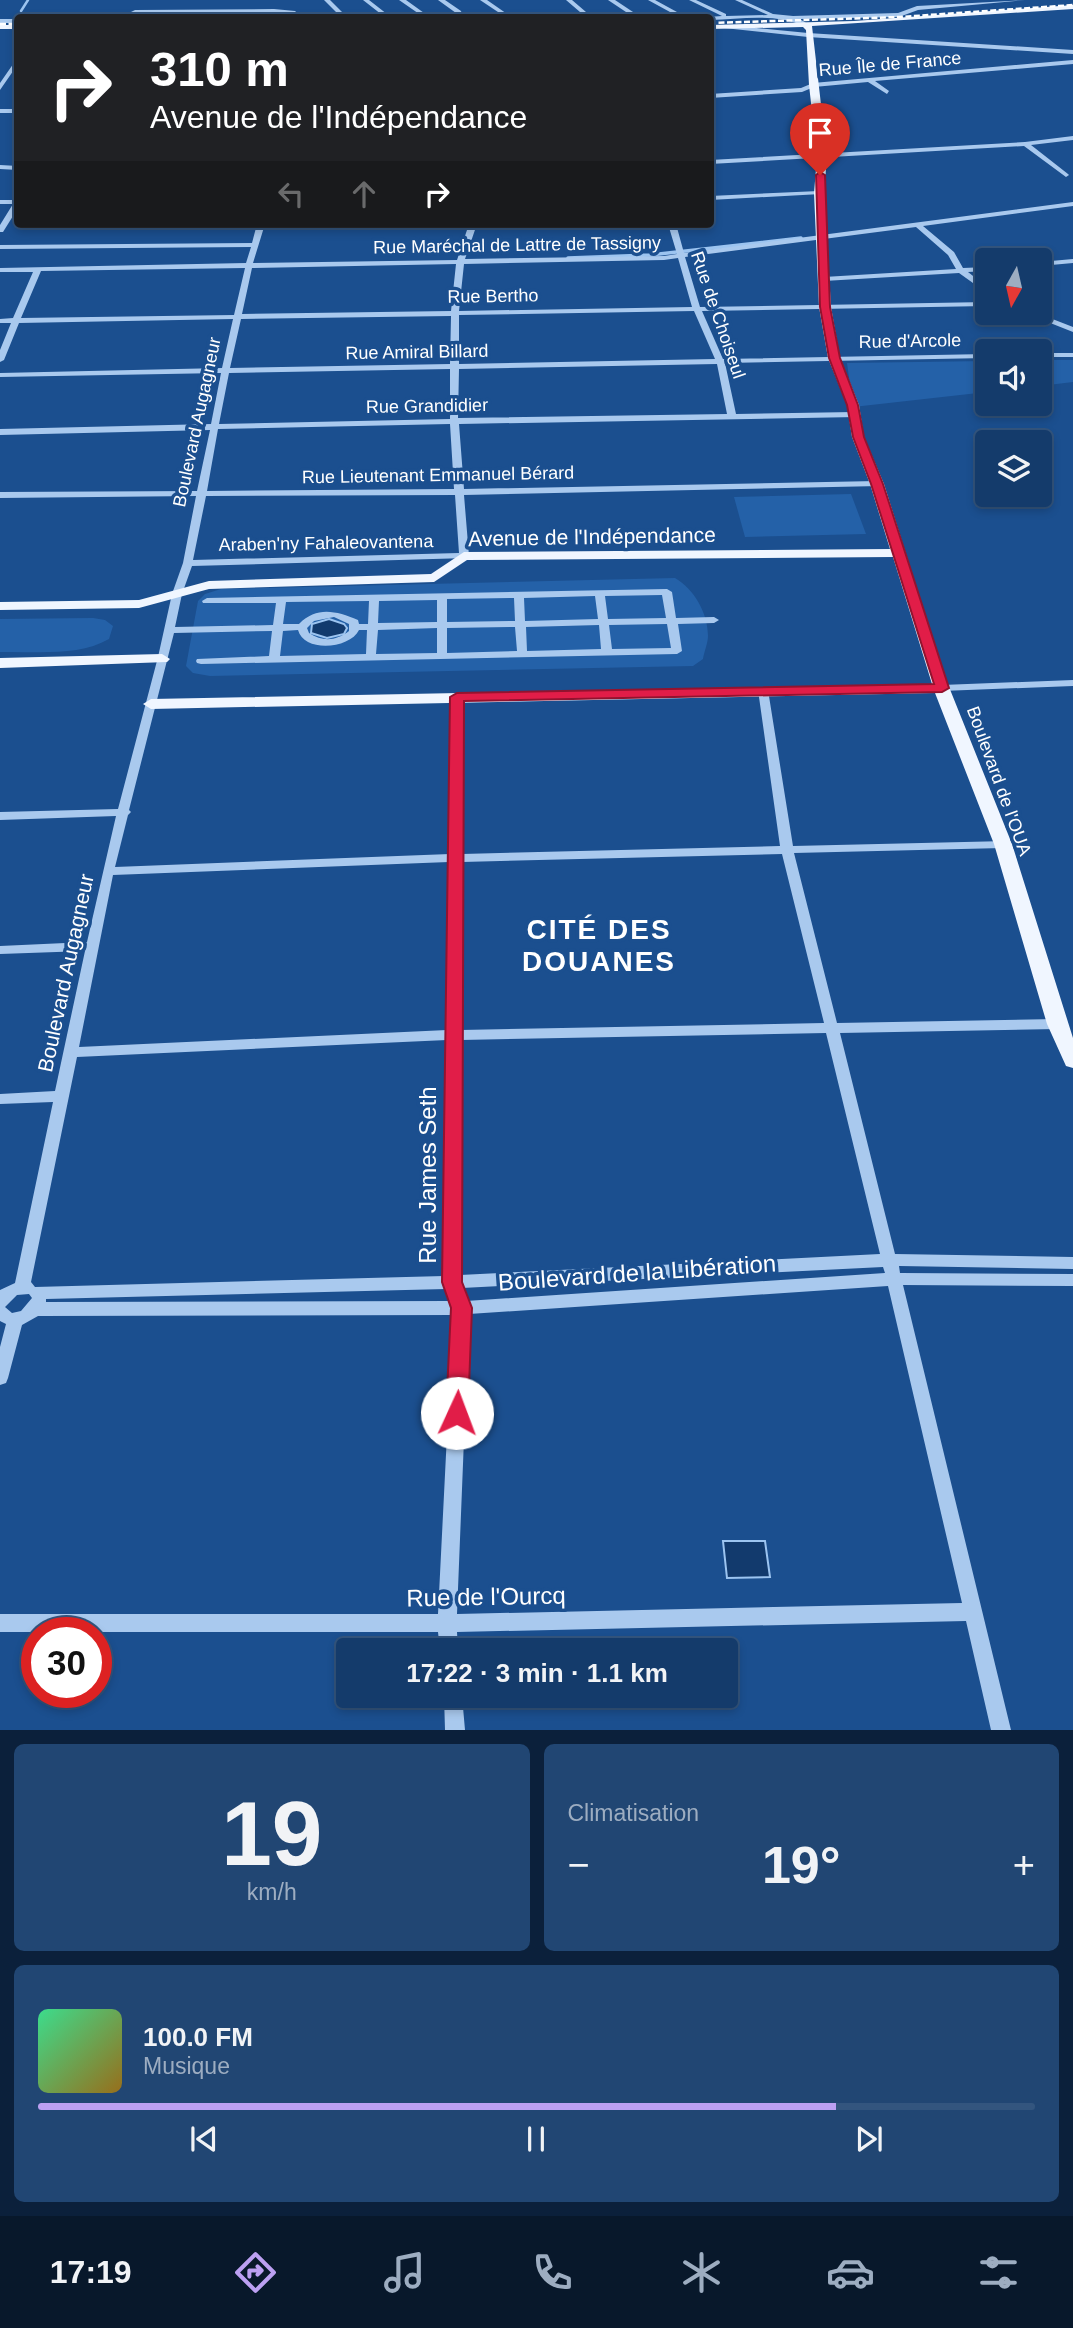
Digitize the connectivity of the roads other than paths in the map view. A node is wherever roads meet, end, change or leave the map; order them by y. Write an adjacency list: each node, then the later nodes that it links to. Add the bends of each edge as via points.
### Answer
1 (289, 0): 17 (street)
2 (327, 0): 20 (street)
3 (366, 0): 21 (street)
4 (402, 0): 22 (street)
5 (441, 0): 23 (street)
6 (483, 0): 24 (street)
7 (569, 0): 25 (street)
8 (611, 0): 26 (street)
9 (651, 0): 27 (street)
10 (692, 0): 29 (street)
11 (738, 0): 28 (street)
12 (914, 0): 16 (street)
13 (1022, 0): 14 (street)
14 (991, 1): 16 (street)
15 (1073, 7): 33 (main road)
16 (917, 8): 31 (street, via 899,15)
17 (293, 12): 18 (street); 19 (street)
18 (130, 14)
19 (296, 14)
20 (342, 14)
21 (385, 14)
22 (423, 14)
23 (459, 14)
24 (505, 14)
25 (586, 14)
26 (634, 14)
27 (678, 14)
28 (775, 16): 29 (street); 31 (street)
29 (727, 17): 30 (street)
30 (714, 18)
31 (793, 18): 33 (street)
32 (714, 27): 33 (main road)
33 (806, 30): 34 (street); 39 (main road, Boulevard de l'OUA)
34 (1073, 52)
35 (1073, 62): 38 (street, Rue Île de France)
36 (14, 64): 37 (street)
37 (2, 80): 40 (street)
38 (869, 80): 39 (street, Rue Île de France); 41 (street)
39 (813, 85): 42 (street, Rue Île de France, via 802,90); 45 (main road, Boulevard de l'OUA)
40 (0, 88)
41 (887, 92)
42 (714, 96)
43 (1073, 138): 44 (street)
44 (1025, 144): 45 (street); 47 (street)
45 (821, 157): 46 (street); 48 (main road, Boulevard de l'OUA)
46 (714, 162)
47 (1066, 175)
48 (819, 193): 49 (street); 57 (main road, Boulevard de l'OUA)
49 (714, 198)
50 (1073, 204): 52 (street, Rue Maréchal de Lattre de Tassigny)
51 (14, 208): 56 (street)
52 (917, 224): 57 (street, Rue Maréchal de Lattre de Tassigny); 68 (street, via 951,254)
53 (260, 228): 58 (street, Boulevard Augagneur)
54 (472, 228): 62 (street)
55 (673, 228): 60 (street, Rue de Choiseul)
56 (0, 230)
57 (822, 239): 60 (street, Rue Maréchal de Lattre de Tassigny); 69 (main road, Boulevard de l'OUA)
58 (256, 245): 59 (street); 64 (street, Boulevard Augagneur)
59 (0, 247)
60 (681, 256): 62 (street, Rue Maréchal de Lattre de Tassigny); 73 (street, Rue de Choiseul)
61 (1073, 261): 63 (street)
62 (460, 263): 64 (street, Rue Maréchal de Lattre de Tassigny); 74 (street)
63 (1052, 263)
64 (249, 266): 65 (street, Rue Maréchal de Lattre de Tassigny); 75 (street, Boulevard Augagneur)
65 (38, 269): 66 (street, Rue Maréchal de Lattre de Tassigny); 77 (street)
66 (0, 270)
67 (975, 270): 68 (street)
68 (961, 271): 69 (street); 70 (street)
69 (824, 279): 72 (main road, Boulevard de l'OUA)
70 (975, 282)
71 (975, 304): 72 (street, Rue Bertho)
72 (825, 307): 73 (street, Rue Bertho); 83 (main road, Boulevard de l'OUA)
73 (697, 309): 74 (street, Rue Bertho); 85 (street, Rue de Choiseul)
74 (455, 312): 75 (street, Rue Bertho); 86 (street)
75 (239, 315): 77 (street, Rue Bertho); 87 (street, Boulevard Augagneur)
76 (0, 321): 77 (street, Rue Bertho)
77 (18, 321): 84 (street)
78 (1052, 322): 79 (street)
79 (1073, 330)
80 (1052, 355): 81 (street)
81 (1073, 355)
82 (975, 356): 83 (street, Rue d'Arcole)
83 (834, 358): 85 (street, Rue Amiral Billard); 89 (main road, Boulevard de l'OUA)
84 (0, 359)
85 (720, 360): 86 (street, Rue Amiral Billard); 90 (street, Rue de Choiseul)
86 (456, 366): 87 (street, Rue Amiral Billard); 91 (street)
87 (225, 372): 88 (street, Rue Amiral Billard); 92 (street, Boulevard Augagneur)
88 (0, 374)
89 (854, 415): 90 (street, Rue Grandidier); 94 (main road, Boulevard de l'OUA)
90 (732, 417): 91 (street, Rue Grandidier)
91 (454, 421): 92 (street, Rue Grandidier); 95 (street)
92 (214, 427): 93 (street, Rue Grandidier); 96 (street, Boulevard Augagneur)
93 (0, 432)
94 (877, 484): 95 (street, Rue Lieutenant Emmanuel Bérard); 98 (main road, Boulevard de l'OUA)
95 (461, 492): 96 (street, Rue Lieutenant Emmanuel Bérard); 99 (street)
96 (202, 493): 97 (street, Rue Lieutenant Emmanuel Bérard); 100 (street, Boulevard Augagneur)
97 (0, 495)
98 (899, 553): 99 (main road, Avenue de l'Indépendance); 128 (main road, Boulevard de l'OUA)
99 (464, 556): 100 (street, Araben'ny Fahaleovantena); 102 (main road, Avenue de l'Indépendance, via 434,578 209,585)
100 (188, 563): 102 (street, Boulevard Augagneur)
101 (600, 593): 103 (street); 110 (street, via 667,592); 111 (street)
102 (177, 594): 108 (main road, Avenue de l'Indépendance, via 139,604); 118 (street, Boulevard Augagneur)
103 (519, 595): 104 (street); 112 (street)
104 (442, 597): 105 (street); 113 (street)
105 (374, 598): 106 (street); 116 (street)
106 (281, 600): 107 (street); 117 (street)
107 (207, 601)
108 (0, 606)
109 (714, 620): 110 (street)
110 (672, 621): 111 (street); 119 (street, via 677,651)
111 (604, 622): 112 (street); 119 (street)
112 (521, 624): 113 (street); 120 (street)
113 (442, 625): 116 (street); 121 (street)
114 (302, 627): 115 (street, via 310,618 335,614 350,618); 115 (street, via 308,638 326,643 343,640); 117 (street)
115 (355, 627): 116 (street)
116 (372, 627): 122 (street)
117 (278, 628): 118 (street); 123 (street)
118 (169, 630): 126 (street, Boulevard Augagneur)
119 (607, 652): 120 (street)
120 (522, 654): 121 (street)
121 (442, 656): 122 (street)
122 (371, 657): 123 (street)
123 (274, 659): 124 (street)
124 (201, 661)
125 (0, 663): 126 (main road)
126 (161, 664): 131 (street, Boulevard Augagneur)
127 (1073, 683): 128 (street)
128 (942, 688): 129 (main road); 134 (main road, Boulevard de l'OUA)
129 (763, 690): 130 (main road); 135 (street)
130 (457, 697): 131 (main road); 136 (street, Rue James Seth)
131 (151, 704): 132 (street, Boulevard Augagneur)
132 (125, 812): 133 (street); 137 (street, Boulevard Augagneur)
133 (0, 816)
134 (1003, 844): 135 (street); 140 (main road, Boulevard de l'OUA)
135 (787, 849): 136 (street); 141 (street)
136 (455, 858): 137 (street); 142 (street, Rue James Seth)
137 (108, 871): 138 (street, Boulevard Augagneur)
138 (93, 946): 139 (street); 143 (street, Boulevard Augagneur)
139 (0, 950)
140 (1057, 1024): 141 (street); 144 (main road, Boulevard de l'OUA)
141 (831, 1027): 142 (street); 147 (street)
142 (452, 1035): 143 (street); 151 (street, Rue James Seth)
143 (71, 1052): 145 (street, Boulevard Augagneur)
144 (1073, 1061)
145 (61, 1096): 146 (street); 152 (street, Boulevard Augagneur)
146 (0, 1099)
147 (889, 1260): 148 (street, Boulevard de la Libération); 149 (street); 151 (street, Boulevard de la Libération)
148 (1073, 1263)
149 (894, 1279): 150 (street, Boulevard de la Libération); 153 (street, Boulevard de la Libération); 156 (street)
150 (1073, 1280)
151 (452, 1282): 152 (street, Boulevard de la Libération); 153 (street, Rue James Seth)
152 (17, 1296): 153 (street, Boulevard de la Libération); 154 (street, via 27,1317)
153 (461, 1308): 158 (street, Rue James Seth)
154 (7, 1316): 155 (street)
155 (0, 1378)
156 (973, 1612): 158 (street, Rue de l'Ourcq); 162 (street)
157 (0, 1623): 158 (street, Rue de l'Ourcq)
158 (447, 1623): 159 (street, Rue James Seth)
159 (448, 1638)
160 (454, 1708): 161 (street)
161 (455, 1730)
162 (1001, 1730)

